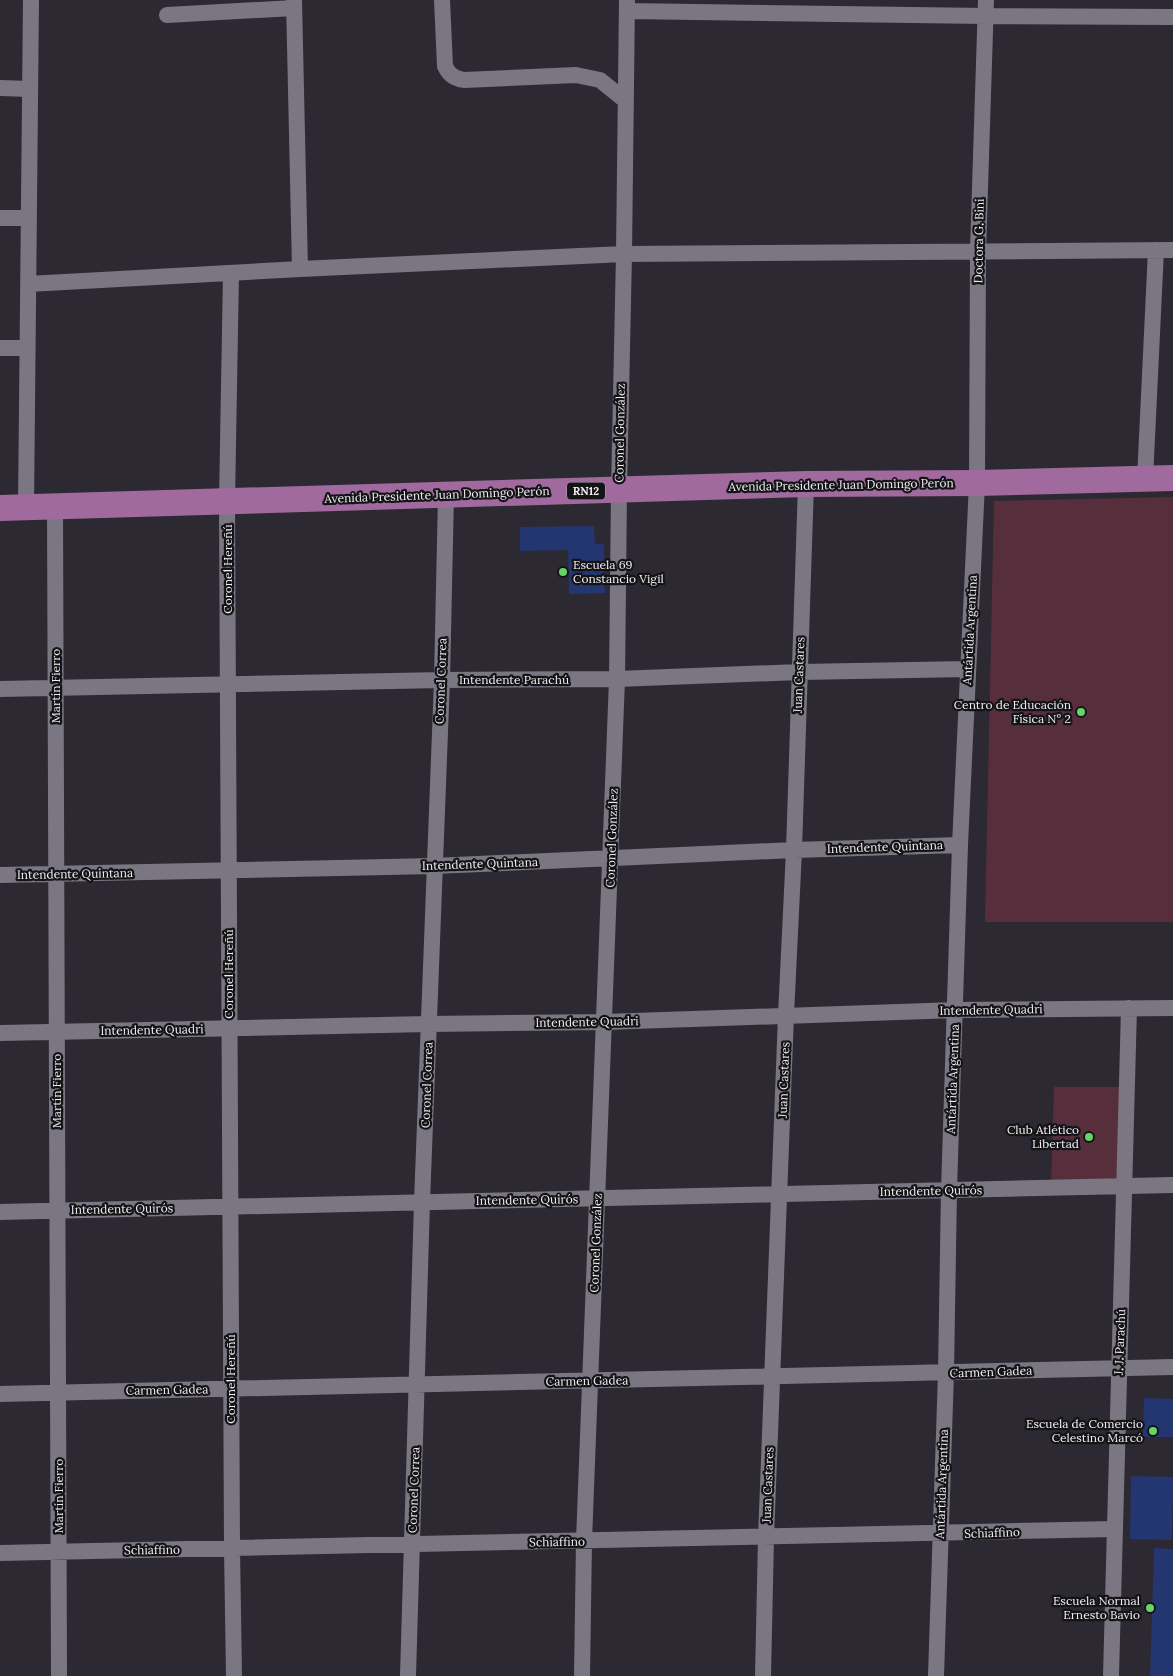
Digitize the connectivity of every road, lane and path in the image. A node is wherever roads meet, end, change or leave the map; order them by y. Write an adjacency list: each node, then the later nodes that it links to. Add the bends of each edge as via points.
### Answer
1 (31, 0): 9 (street)
2 (442, 0): 10 (street, via 445,66 456,78 576,75 600,80)
3 (294, 4): 6 (street); 17 (street)
4 (627, 6): 5 (street); 10 (street, Coronel González)
5 (986, 8): 7 (street); 15 (street, Doctora G. Bini)
6 (166, 15)
7 (1173, 17)
8 (0, 88): 9 (street)
9 (30, 89): 12 (street)
10 (626, 101): 16 (street, Coronel González)
11 (0, 218): 12 (street)
12 (29, 218): 19 (street)
13 (1156, 250): 14 (street); 15 (street); 23 (street)
14 (1173, 250)
15 (978, 251): 16 (street); 24 (street, Doctora G. Bini)
16 (624, 254): 17 (street); 26 (street, Coronel González)
17 (300, 269): 18 (street)
18 (231, 273): 19 (street); 28 (street, Coronel Hereñú)
19 (28, 284): 21 (street)
20 (0, 348): 21 (street)
21 (28, 348): 31 (street)
22 (1173, 478): 23 (highway, Avenida Presidente Juan Domingo Perón / RN12)
23 (1145, 479): 24 (highway, Avenida Presidente Juan Domingo Perón / RN12)
24 (976, 483): 25 (highway, Avenida Presidente Juan Domingo Perón / RN12); 32 (street, Antártida Argentina)
25 (806, 484): 26 (highway, Avenida Presidente Juan Domingo Perón / RN12); 33 (street, Juan Castares)
26 (619, 490): 27 (highway, Avenida Presidente Juan Domingo Perón / RN12); 34 (street, Coronel González)
27 (446, 495): 28 (highway, Avenida Presidente Juan Domingo Perón / RN12); 35 (street, Coronel Correa)
28 (227, 501): 29 (highway, Avenida Presidente Juan Domingo Perón / RN12); 36 (street, Coronel Hereñú)
29 (55, 507): 31 (highway, Avenida Presidente Juan Domingo Perón / RN12); 37 (street, Martín Fierro)
30 (0, 508): 31 (highway, Avenida Presidente Juan Domingo Perón / RN12)
31 (26, 508)
32 (968, 669): 33 (street, Intendente Parachú); 39 (street, Antártida Argentina)
33 (799, 672): 34 (street, Intendente Parachú); 40 (street, Juan Castares)
34 (617, 679): 35 (street, Intendente Parachú); 41 (street, Coronel González)
35 (442, 680): 36 (street, Intendente Parachú); 42 (street, Coronel Correa)
36 (228, 685): 37 (street, Intendente Parachú); 43 (street, Coronel Hereñú)
37 (56, 688): 38 (street, Intendente Parachú); 44 (street, Martín Fierro)
38 (0, 690)
39 (960, 845): 40 (street, Intendente Quintana); 48 (street, Antártida Argentina)
40 (794, 850): 41 (street, Intendente Quintana); 49 (street, Juan Castares)
41 (611, 859): 42 (street, Intendente Quintana); 50 (street, Coronel González)
42 (434, 866): 43 (street, Intendente Quintana); 51 (street, Coronel Correa)
43 (229, 871): 44 (street, Intendente Quintana); 52 (street, Coronel Hereñú)
44 (56, 874): 45 (street, Intendente Quintana); 53 (street, Martín Fierro)
45 (0, 875)
46 (1129, 1008): 47 (street, Intendente Quadri); 48 (street, Intendente Quadri); 56 (street, J. J. Parachú)
47 (1173, 1008)
48 (956, 1010): 49 (street, Intendente Quadri); 57 (street, Antártida Argentina)
49 (786, 1015): 50 (street, Intendente Quadri); 58 (street, Juan Castares)
50 (605, 1022): 51 (street, Intendente Quadri); 59 (street, Coronel González)
51 (429, 1024): 52 (street, Intendente Quadri); 60 (street, Coronel Correa)
52 (229, 1028): 53 (street, Intendente Quadri); 61 (street, Coronel Hereñú)
53 (57, 1032): 54 (street, Intendente Quadri); 62 (street, Martín Fierro)
54 (0, 1033)
55 (1173, 1185): 56 (street, Intendente Quirós)
56 (1124, 1186): 57 (street, Intendente Quirós); 65 (street, J. J. Parachú)
57 (949, 1190): 58 (street, Intendente Quirós); 66 (street, Antártida Argentina)
58 (779, 1194): 59 (street, Intendente Quirós); 67 (street, Juan Castares)
59 (598, 1199): 60 (street, Intendente Quirós); 68 (street, Coronel González)
60 (422, 1202): 61 (street, Intendente Quirós); 69 (street, Coronel Correa)
61 (230, 1207): 62 (street, Intendente Quirós); 70 (street, Coronel Hereñú)
62 (57, 1211): 63 (street, Intendente Quirós); 71 (street, Martín Fierro)
63 (0, 1212)
64 (1173, 1367): 65 (street, Carmen Gadea)
65 (1119, 1368): 66 (street, Carmen Gadea); 73 (street, J. J. Parachú)
66 (946, 1373): 67 (street, Carmen Gadea); 74 (street, Antártida Argentina)
67 (772, 1376): 68 (street, Carmen Gadea); 75 (street, Juan Castares)
68 (590, 1380): 69 (street, Carmen Gadea); 76 (street, Coronel González)
69 (418, 1384): 70 (street, Carmen Gadea); 77 (street, Coronel Correa)
70 (231, 1389): 71 (street, Carmen Gadea); 78 (street, Coronel Hereñú)
71 (59, 1393): 72 (street, Carmen Gadea); 79 (street, Martín Fierro)
72 (0, 1394)
73 (1114, 1530): 74 (street, Schiaffino); 87 (street, J. J. Parachú)
74 (941, 1534): 75 (street, Schiaffino); 86 (street, Antártida Argentina)
75 (766, 1538): 76 (street, Schiaffino); 85 (street, Juan Castares)
76 (584, 1541): 77 (street, Schiaffino); 84 (street, Coronel González)
77 (412, 1545): 78 (street, Schiaffino); 83 (street, Coronel Correa)
78 (232, 1549): 79 (street, Schiaffino); 82 (street, Coronel Hereñú)
79 (59, 1552): 80 (street, Schiaffino); 81 (street, Martín Fierro)
80 (0, 1554)
81 (59, 1676)
82 (234, 1676)
83 (408, 1676)
84 (582, 1676)
85 (763, 1676)
86 (936, 1676)
87 (1111, 1676)

